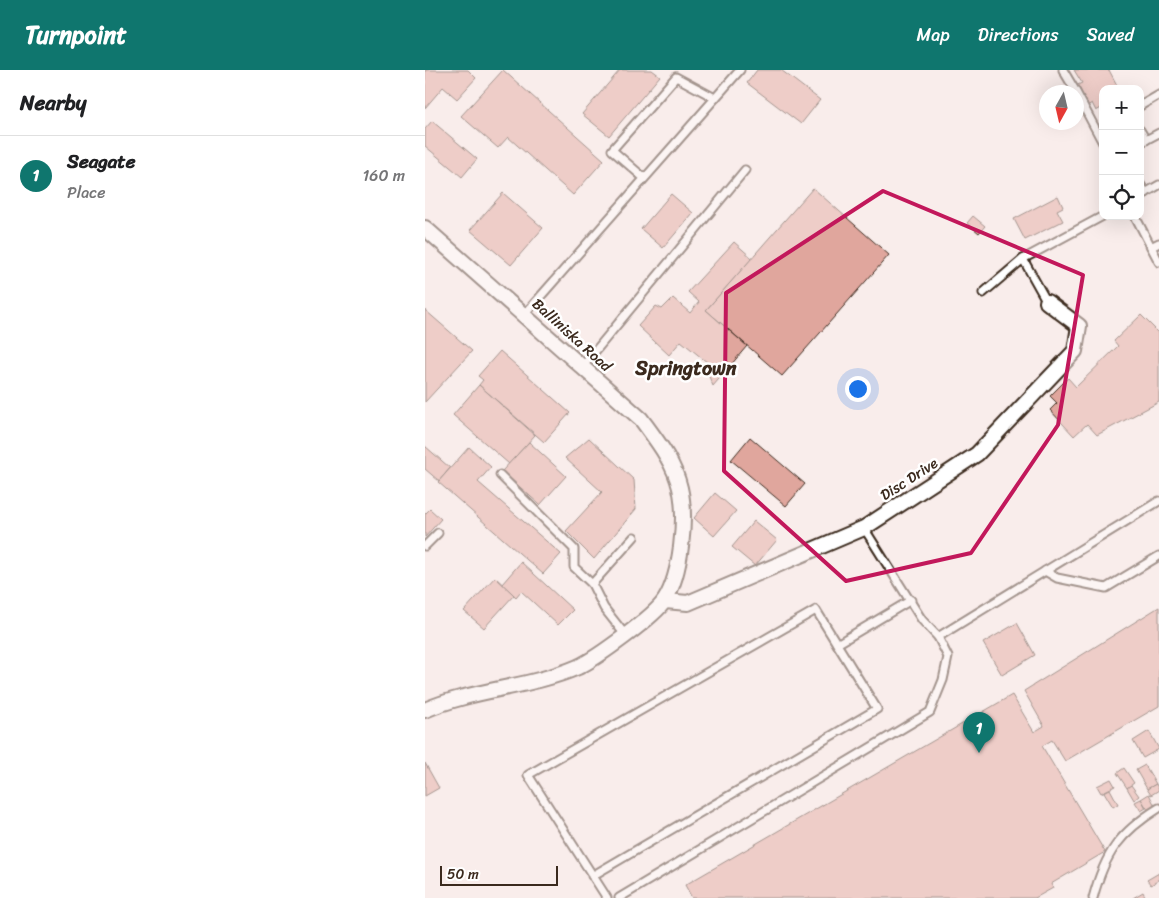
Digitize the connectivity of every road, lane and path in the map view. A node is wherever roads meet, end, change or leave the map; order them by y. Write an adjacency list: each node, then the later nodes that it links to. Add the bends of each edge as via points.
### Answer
1 (740, 70): 5 (lane)
2 (1063, 70): 3 (lane)
3 (1071, 85)
4 (1159, 95): 6 (lane)
5 (715, 98): 12 (lane); 12 (lane, via 676,77 612,150)
6 (1144, 104)
7 (1084, 108): 9 (lane)
8 (1159, 133): 10 (lane)
9 (1099, 136)
10 (1144, 140)
11 (745, 170): 25 (lane)
12 (644, 178): 24 (lane)
13 (1159, 184): 14 (lane)
14 (1144, 193)
15 (1099, 218): 20 (lane)
16 (1137, 220): 19 (lane)
17 (425, 228): 24 (street, Balliniska Road)
18 (1159, 243): 19 (lane)
19 (1151, 247): 21 (lane)
20 (1023, 259): 22 (lane); 23 (lane)
21 (1159, 262)
22 (983, 293)
23 (1047, 302): 28 (street, Disc Drive, via 1079,326 1075,351 977,454)
24 (525, 314): 25 (street, Balliniska Road)
25 (583, 366): 36 (street, Balliniska Road, via 641,420 667,454 680,488 683,520 677,568)
26 (500, 475): 34 (lane, via 574,550 575,567)
27 (1159, 501): 33 (lane)
28 (864, 528): 35 (lane); 36 (street, Disc Drive, via 688,603)
29 (438, 533): 31 (lane)
30 (634, 537): 34 (lane)
31 (425, 546)
32 (1159, 556): 33 (lane, via 1106,588 1057,578)
33 (1045, 571): 38 (lane)
34 (592, 584): 37 (lane, via 604,608)
35 (911, 600): 38 (lane, via 922,620); 39 (lane)
36 (665, 601): 37 (street, Balliniska Road)
37 (625, 636): 40 (street, Balliniska Road, via 579,666 538,680 443,702)
38 (938, 637): 44 (lane, via 947,657 943,680 930,712)
39 (837, 644): 42 (lane, via 877,710); 42 (lane, via 816,610 528,775)
40 (425, 710)
41 (1159, 808): 45 (lane, via 1129,828 1108,856)
42 (592, 876): 43 (lane)
43 (607, 898)
44 (619, 898)
45 (1093, 898)

